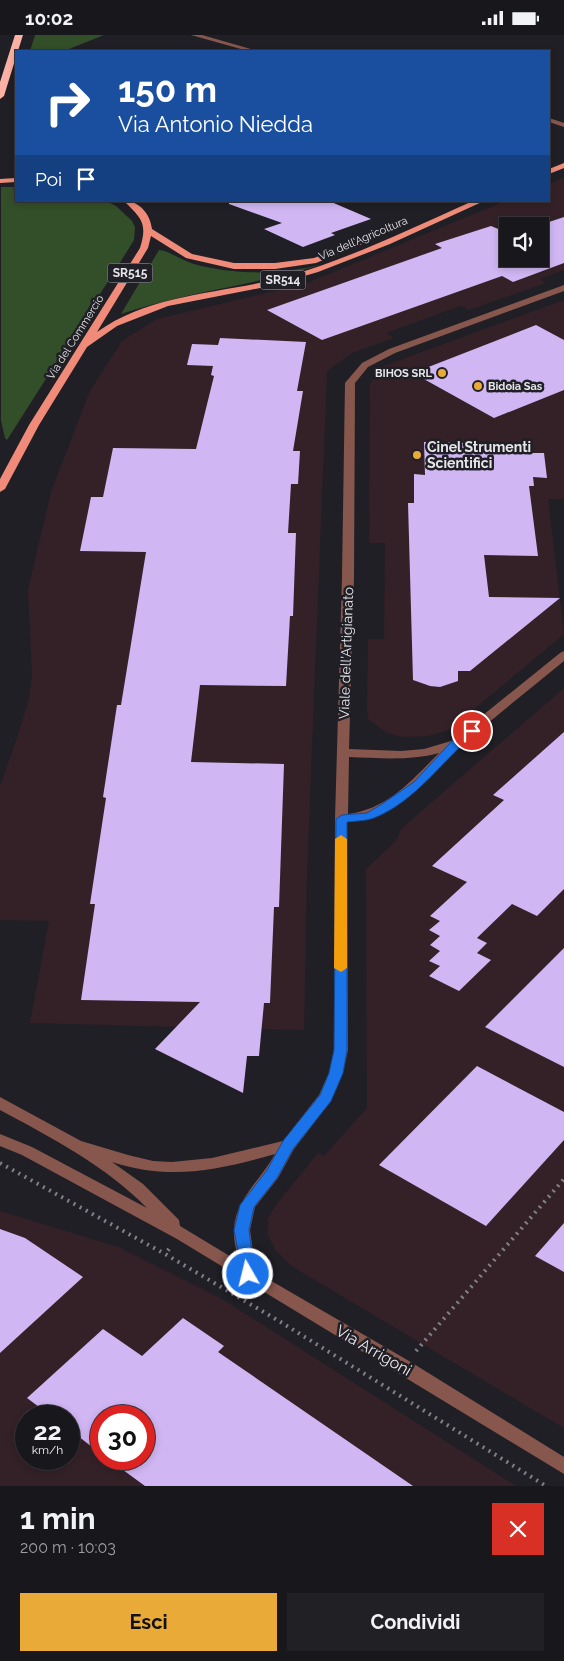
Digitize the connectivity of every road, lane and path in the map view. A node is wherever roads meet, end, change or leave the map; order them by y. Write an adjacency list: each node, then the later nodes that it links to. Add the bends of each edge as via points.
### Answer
1 (19, 35): 4 (highway)
2 (194, 35): 3 (street)
3 (252, 50)
4 (0, 96)
5 (564, 157): 6 (main road)
6 (550, 163)
7 (564, 165): 8 (main road)
8 (550, 172)
9 (15, 180): 10 (main road)
10 (0, 181)
11 (129, 202): 14 (main road, via 143,213)
12 (458, 202): 14 (main road, Via dell'Agricoltura / SR514, via 316,261 275,266 234,266 196,258)
13 (478, 202): 16 (main road, Via dell'Agricoltura / SR514, via 318,269 136,314)
14 (148, 231): 16 (main road, Via del Commercio / SR515, via 144,248)
15 (564, 289): 20 (street, Viale dell'Artigianato, via 392,351 365,365 350,383)
16 (84, 345): 17 (main road, Via del Commercio / SR515, via 34,425)
17 (0, 489)
18 (564, 655): 19 (street)
19 (456, 744): 20 (street, via 409,755); 21 (street, via 418,784 387,807 370,816)
20 (343, 753): 21 (street, Viale dell'Artigianato)
21 (342, 819): 25 (street, Viale dell'Artigianato, via 341,1050 326,1097)
22 (0, 1103): 24 (street, Via Arrigoni)
23 (0, 1140): 28 (street, Via Arrigoni, via 27,1151)
24 (70, 1141): 25 (street, via 135,1163 168,1167 212,1163); 28 (street, Via Arrigoni, via 136,1188)
25 (288, 1145): 30 (street, Viale dell'Artigianato, via 272,1174 248,1205 242,1230)
26 (0, 1163): 29 (path)
27 (564, 1179): 31 (path)
28 (183, 1235): 29 (path); 30 (street, Via Arrigoni)
29 (165, 1254): 33 (path)
30 (248, 1274): 31 (street, Via Arrigoni)
31 (403, 1366): 32 (street, Via Arrigoni)
32 (564, 1466)
33 (546, 1486)

